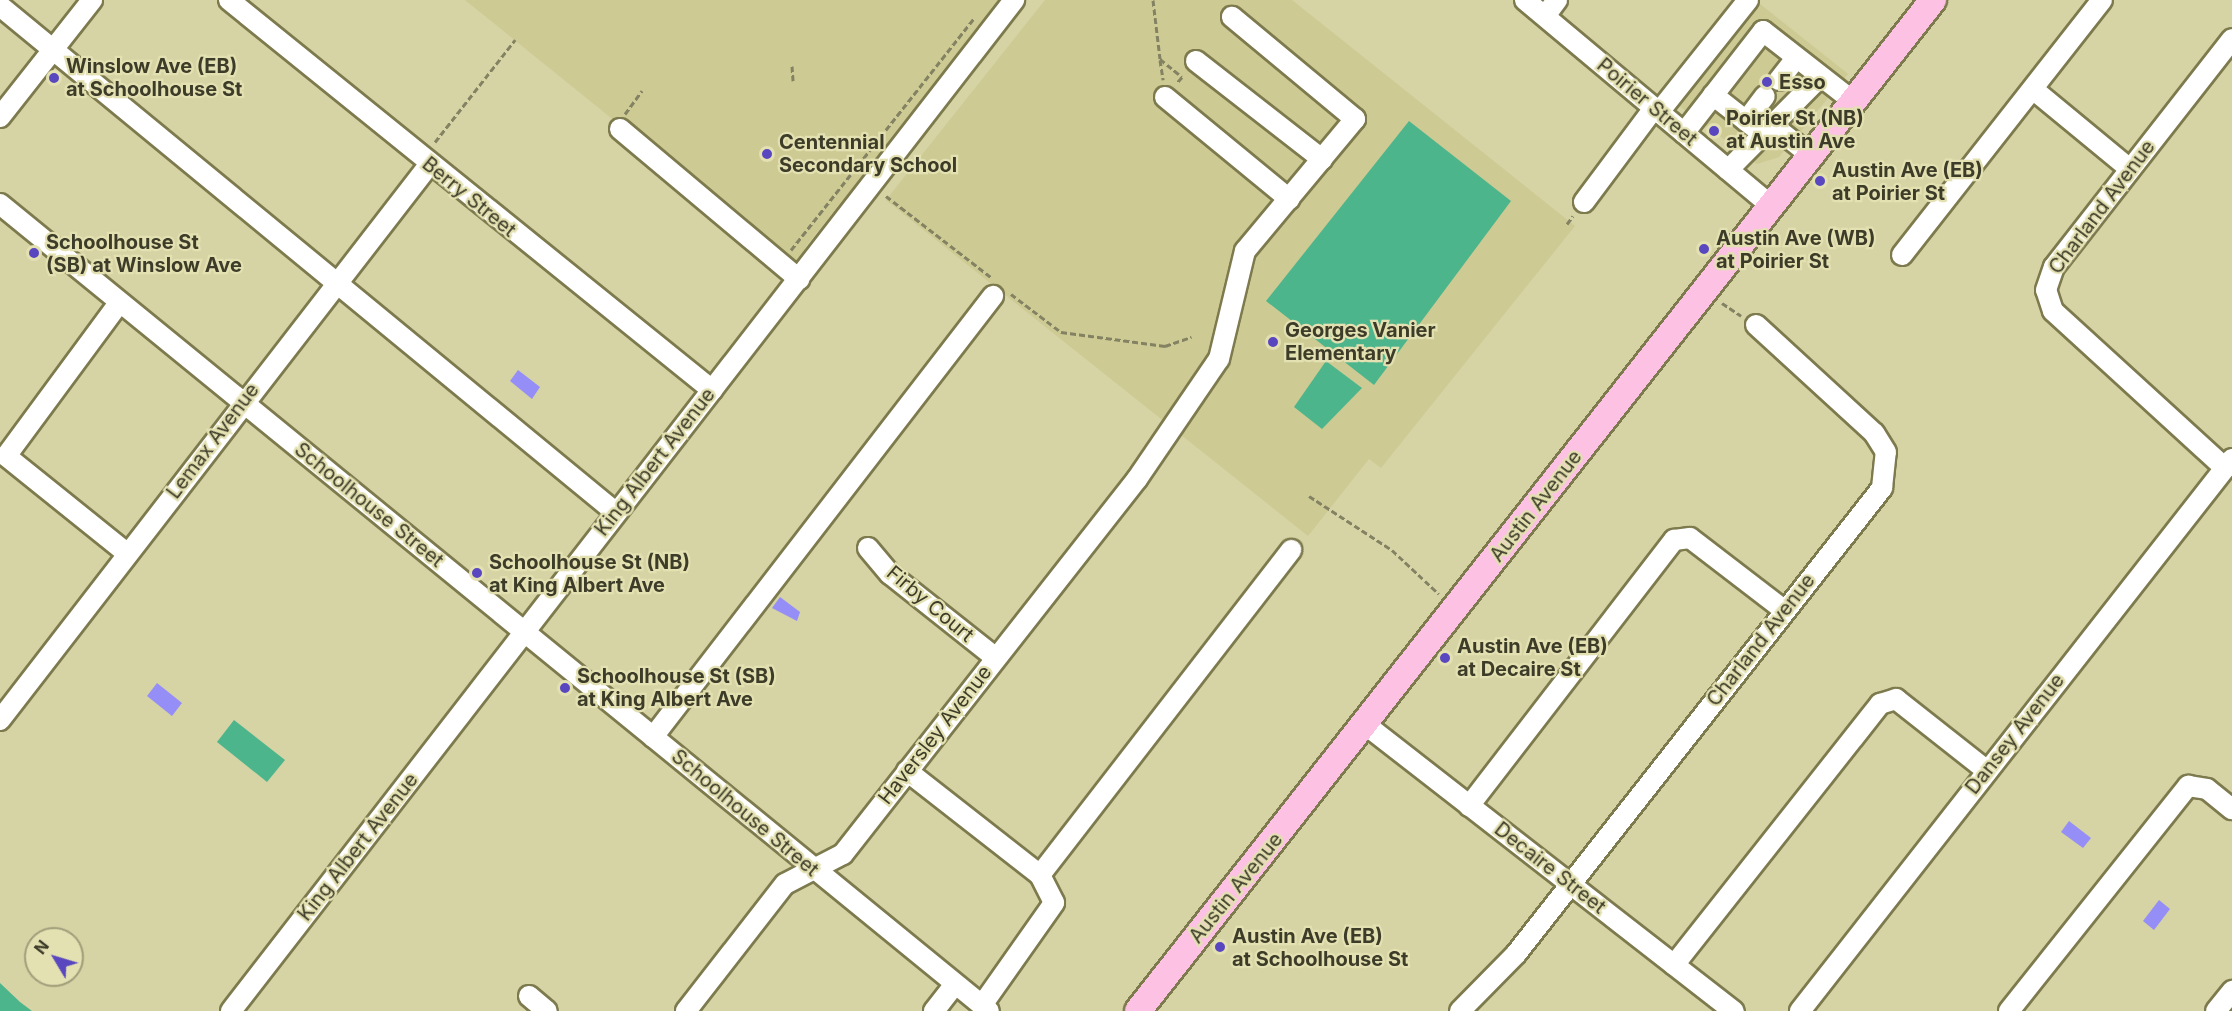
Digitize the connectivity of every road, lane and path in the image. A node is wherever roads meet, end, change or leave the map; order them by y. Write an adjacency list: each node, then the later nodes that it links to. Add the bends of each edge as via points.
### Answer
1 (92, 0): 16 (street)
2 (229, 0): 37 (street, Berry Street)
3 (1014, 0): 46 (street, King Albert Avenue)
4 (1153, 0): 27 (path, via 1160,59 1182,77)
5 (1525, 0): 12 (street, Poirier Street)
6 (1557, 0): 12 (street)
7 (1748, 0): 29 (street)
8 (1933, 0): 28 (main road, Austin Avenue)
9 (2102, 0): 23 (street)
10 (0, 6): 16 (street)
11 (982, 8): 46 (path, via 791,246)
12 (1545, 16): 29 (street, Poirier Street)
13 (1232, 17): 36 (street, Haversley Avenue, via 1355,119)
14 (2232, 39): 38 (street, Charland Avenue)
15 (515, 40): 37 (path)
16 (53, 50): 30 (street); 47 (street)
17 (1796, 58): 20 (street); 21 (street); 25 (street, via 1763,31)
18 (1196, 61): 36 (street)
19 (792, 66): 22 (path)
20 (1820, 77): 28 (street); 33 (street)
21 (1779, 80)
22 (793, 81)
23 (2034, 90): 38 (street); 45 (street)
24 (642, 91): 32 (path)
25 (1713, 95): 31 (street); 34 (street)
26 (1765, 96): 31 (street)
27 (1165, 97): 41 (street)
28 (1853, 100): 35 (main road, Austin Avenue)
29 (1657, 110): 34 (street, Poirier Street); 42 (street)
30 (0, 117)
31 (1746, 121): 33 (street)
32 (620, 129): 46 (street)
33 (1767, 130): 35 (street); 39 (street)
34 (1684, 133): 39 (street, Poirier Street)
35 (1809, 154): 44 (main road, Austin Avenue)
36 (1322, 159): 41 (street, Haversley Avenue)
37 (425, 162): 47 (street, Lemax Avenue); 53 (street, Berry Street)
38 (2130, 169): 56 (street, Charland Avenue, via 2054,267 2046,298 2053,311)
39 (1728, 170): 44 (street, Poirier Street)
40 (883, 194): 48 (path)
41 (1289, 199): 65 (street, Haversley Avenue, via 1245,251 1219,359 1166,438)
42 (1584, 202)
43 (0, 204): 50 (street, Schoolhouse Street)
44 (1769, 204): 49 (main road, Austin Avenue)
45 (1902, 255)
46 (794, 275): 53 (street, King Albert Avenue)
47 (338, 281): 54 (street, Lemax Avenue); 58 (street)
48 (998, 289): 52 (path, via 1061,332 1165,346); 68 (street)
49 (1703, 289): 51 (path); 62 (main road, Austin Avenue)
50 (119, 303): 54 (street, Schoolhouse Street); 55 (street)
51 (1756, 325): 63 (street, Charland Avenue, via 1865,423 1886,452 1882,488)
52 (1191, 337)
53 (711, 390): 58 (street, King Albert Avenue)
54 (242, 404): 61 (street, Lemax Avenue); 64 (street, Schoolhouse Street)
55 (3, 454): 61 (street)
56 (2229, 463): 69 (street, Dansey Avenue)
57 (1309, 496): 62 (path, via 1392,550)
58 (614, 511): 64 (street, King Albert Avenue)
59 (868, 548): 65 (street, Firby Court, via 890,574)
60 (1291, 550): 74 (street)
61 (128, 554): 66 (street, Lemax Avenue)
62 (1457, 608): 67 (main road, Austin Avenue)
63 (1784, 610): 71 (street, via 1690,538 1674,540); 75 (street, Charland Avenue)
64 (525, 631): 68 (street, Schoolhouse Street); 81 (street, King Albert Avenue)
65 (996, 658): 70 (street, Haversley Avenue)
66 (0, 720)
67 (1366, 725): 71 (street, Decaire Street); 85 (main road, Austin Avenue)
68 (653, 737): 73 (street, Schoolhouse Street)
69 (1986, 770): 76 (street, via 1896,699 1880,704); 88 (street, Dansey Avenue)
70 (907, 771): 73 (street, Haversley Avenue, via 843,854); 74 (street)
71 (1469, 806): 75 (street, Decaire Street)
72 (2232, 808): 89 (street, via 2207,789 2188,786)
73 (813, 869): 77 (street, Schoolhouse Street); 83 (street, Haversley Avenue, via 785,884)
74 (1040, 875): 80 (street, via 1054,903)
75 (1571, 884): 76 (street, Decaire Street); 86 (street, Charland Avenue, via 1516,954)
76 (1674, 965): 87 (street, Decaire Street)
77 (955, 984): 80 (street, Schoolhouse Street); 84 (street)
78 (2232, 991): 90 (street)
79 (529, 996): 82 (street)
80 (985, 1008)
81 (231, 1011)
82 (547, 1011)
83 (686, 1011)
84 (934, 1011)
85 (1138, 1011)
86 (1460, 1011)
87 (1734, 1011)
88 (1800, 1011)
89 (2009, 1011)
90 (2216, 1011)

